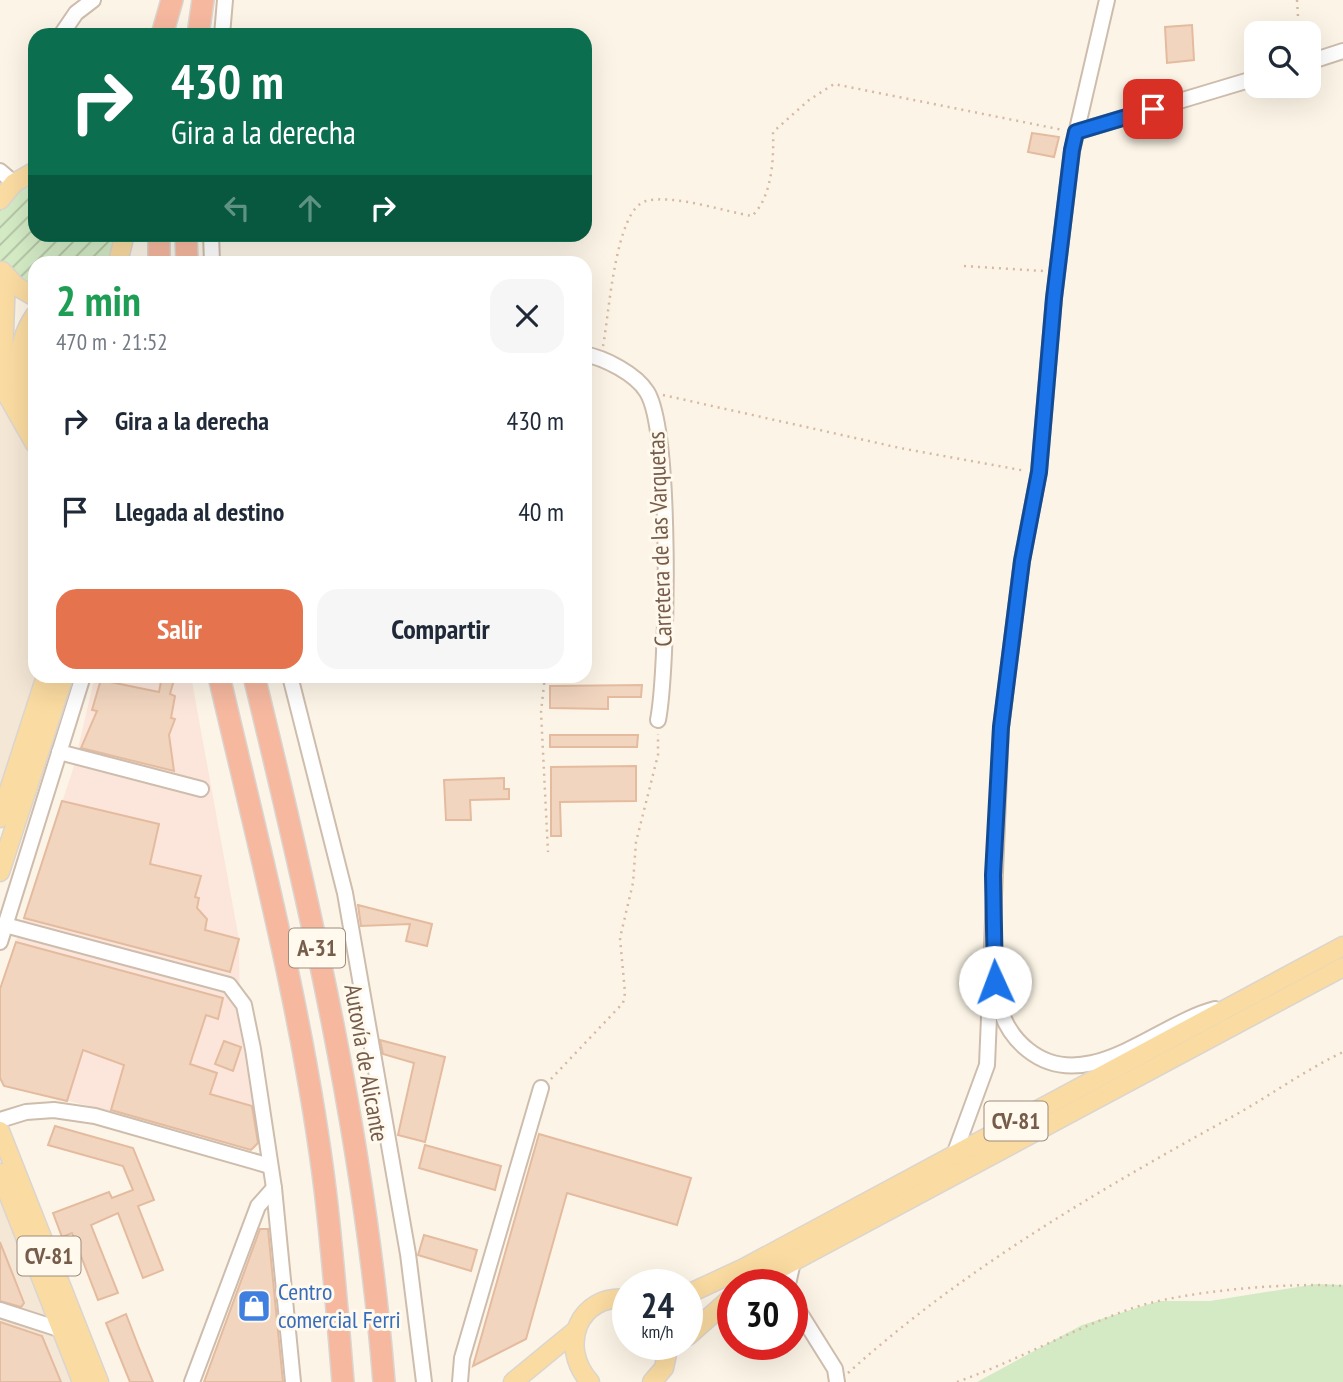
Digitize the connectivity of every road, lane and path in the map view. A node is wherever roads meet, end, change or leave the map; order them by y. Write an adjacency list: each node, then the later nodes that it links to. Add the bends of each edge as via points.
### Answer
1 (93, 0): 8 (street)
2 (172, 0): 9 (highway); 10 (highway)
3 (203, 0): 11 (highway)
4 (225, 0): 12 (street)
5 (1107, 0): 16 (street)
6 (1297, 0): 7 (path)
7 (1298, 21)
8 (66, 28)
9 (164, 28)
10 (170, 28)
11 (199, 28)
12 (223, 28)
13 (1343, 51): 14 (street)
14 (1321, 58)
15 (1244, 82): 16 (street)
16 (1076, 132): 22 (street); 27 (path, via 834,84 808,100 773,132 774,153 764,202 752,216 662,199 641,202 630,212)
17 (0, 171): 19 (street)
18 (28, 174): 19 (main road)
19 (14, 183): 20 (main road)
20 (1, 198)
21 (964, 266): 22 (path)
22 (1057, 270): 31 (street)
23 (3, 272): 24 (main road); 30 (main road, via 6,393)
24 (28, 293)
25 (28, 329): 29 (main road, via 20,345 19,369)
26 (592, 356): 27 (street)
27 (600, 359): 28 (street)
28 (646, 390): 31 (path, via 900,448); 39 (street, Carretera de las Varquetas, via 659,428 664,539)
29 (28, 402)
30 (28, 432)
31 (1039, 472): 48 (street, via 1022,561 1001,727)
32 (44, 683): 42 (main road)
33 (62, 683): 44 (main road)
34 (81, 683): 40 (street)
35 (221, 683): 77 (highway, A-31, via 311,1099 326,1197)
36 (256, 683): 78 (highway, Autovía de Alicante / A-31, via 327,991 369,1223)
37 (292, 683): 79 (street, via 345,893 408,1254)
38 (544, 683): 43 (path, via 541,712)
39 (659, 720): 52 (path, via 658,755 636,842 633,883 620,938 623,1003)
40 (59, 752): 41 (street); 45 (street)
41 (201, 789)
42 (0, 818)
43 (548, 852)
44 (0, 872)
45 (5, 925): 46 (street); 56 (street, via 235,990 247,1018)
46 (0, 942)
47 (1343, 946): 50 (main road, CV-81)
48 (993, 966): 50 (street, via 999,1006 1011,1032 1035,1055 1062,1065 1077,1067 1117,1054 1196,1014); 55 (street, via 987,1065)
49 (1343, 967): 59 (main road, CV-81)
50 (1234, 1004): 55 (main road, CV-81)
51 (1343, 1052): 72 (path, via 1044,1225 909,1319)
52 (541, 1088): 80 (street, via 462,1358)
53 (0, 1120): 56 (street, via 54,1110 95,1116)
54 (0, 1131): 74 (main road, CV-81)
55 (954, 1155): 63 (main road, CV-81)
56 (270, 1167): 58 (street)
57 (0, 1173): 69 (main road, CV-81)
58 (274, 1188): 75 (street, via 258,1206); 76 (street)
59 (793, 1262): 60 (main road, CV-81); 61 (street)
60 (780, 1269)
61 (791, 1269)
62 (1343, 1286): 84 (path, via 1313,1284 1200,1295 1132,1308)
63 (703, 1288)
64 (612, 1300): 70 (main road, via 592,1308)
65 (0, 1310): 69 (street)
66 (717, 1310): 67 (main road)
67 (703, 1323)
68 (808, 1327): 72 (street)
69 (62, 1330): 73 (main road, CV-81)
70 (575, 1332): 81 (main road); 82 (main road, via 575,1359)
71 (667, 1360): 83 (main road)
72 (841, 1378)
73 (82, 1382)
74 (99, 1382)
75 (192, 1382)
76 (293, 1382)
77 (343, 1382)
78 (384, 1382)
79 (424, 1382)
80 (460, 1382)
81 (513, 1382)
82 (590, 1382)
83 (652, 1382)
84 (957, 1382)

